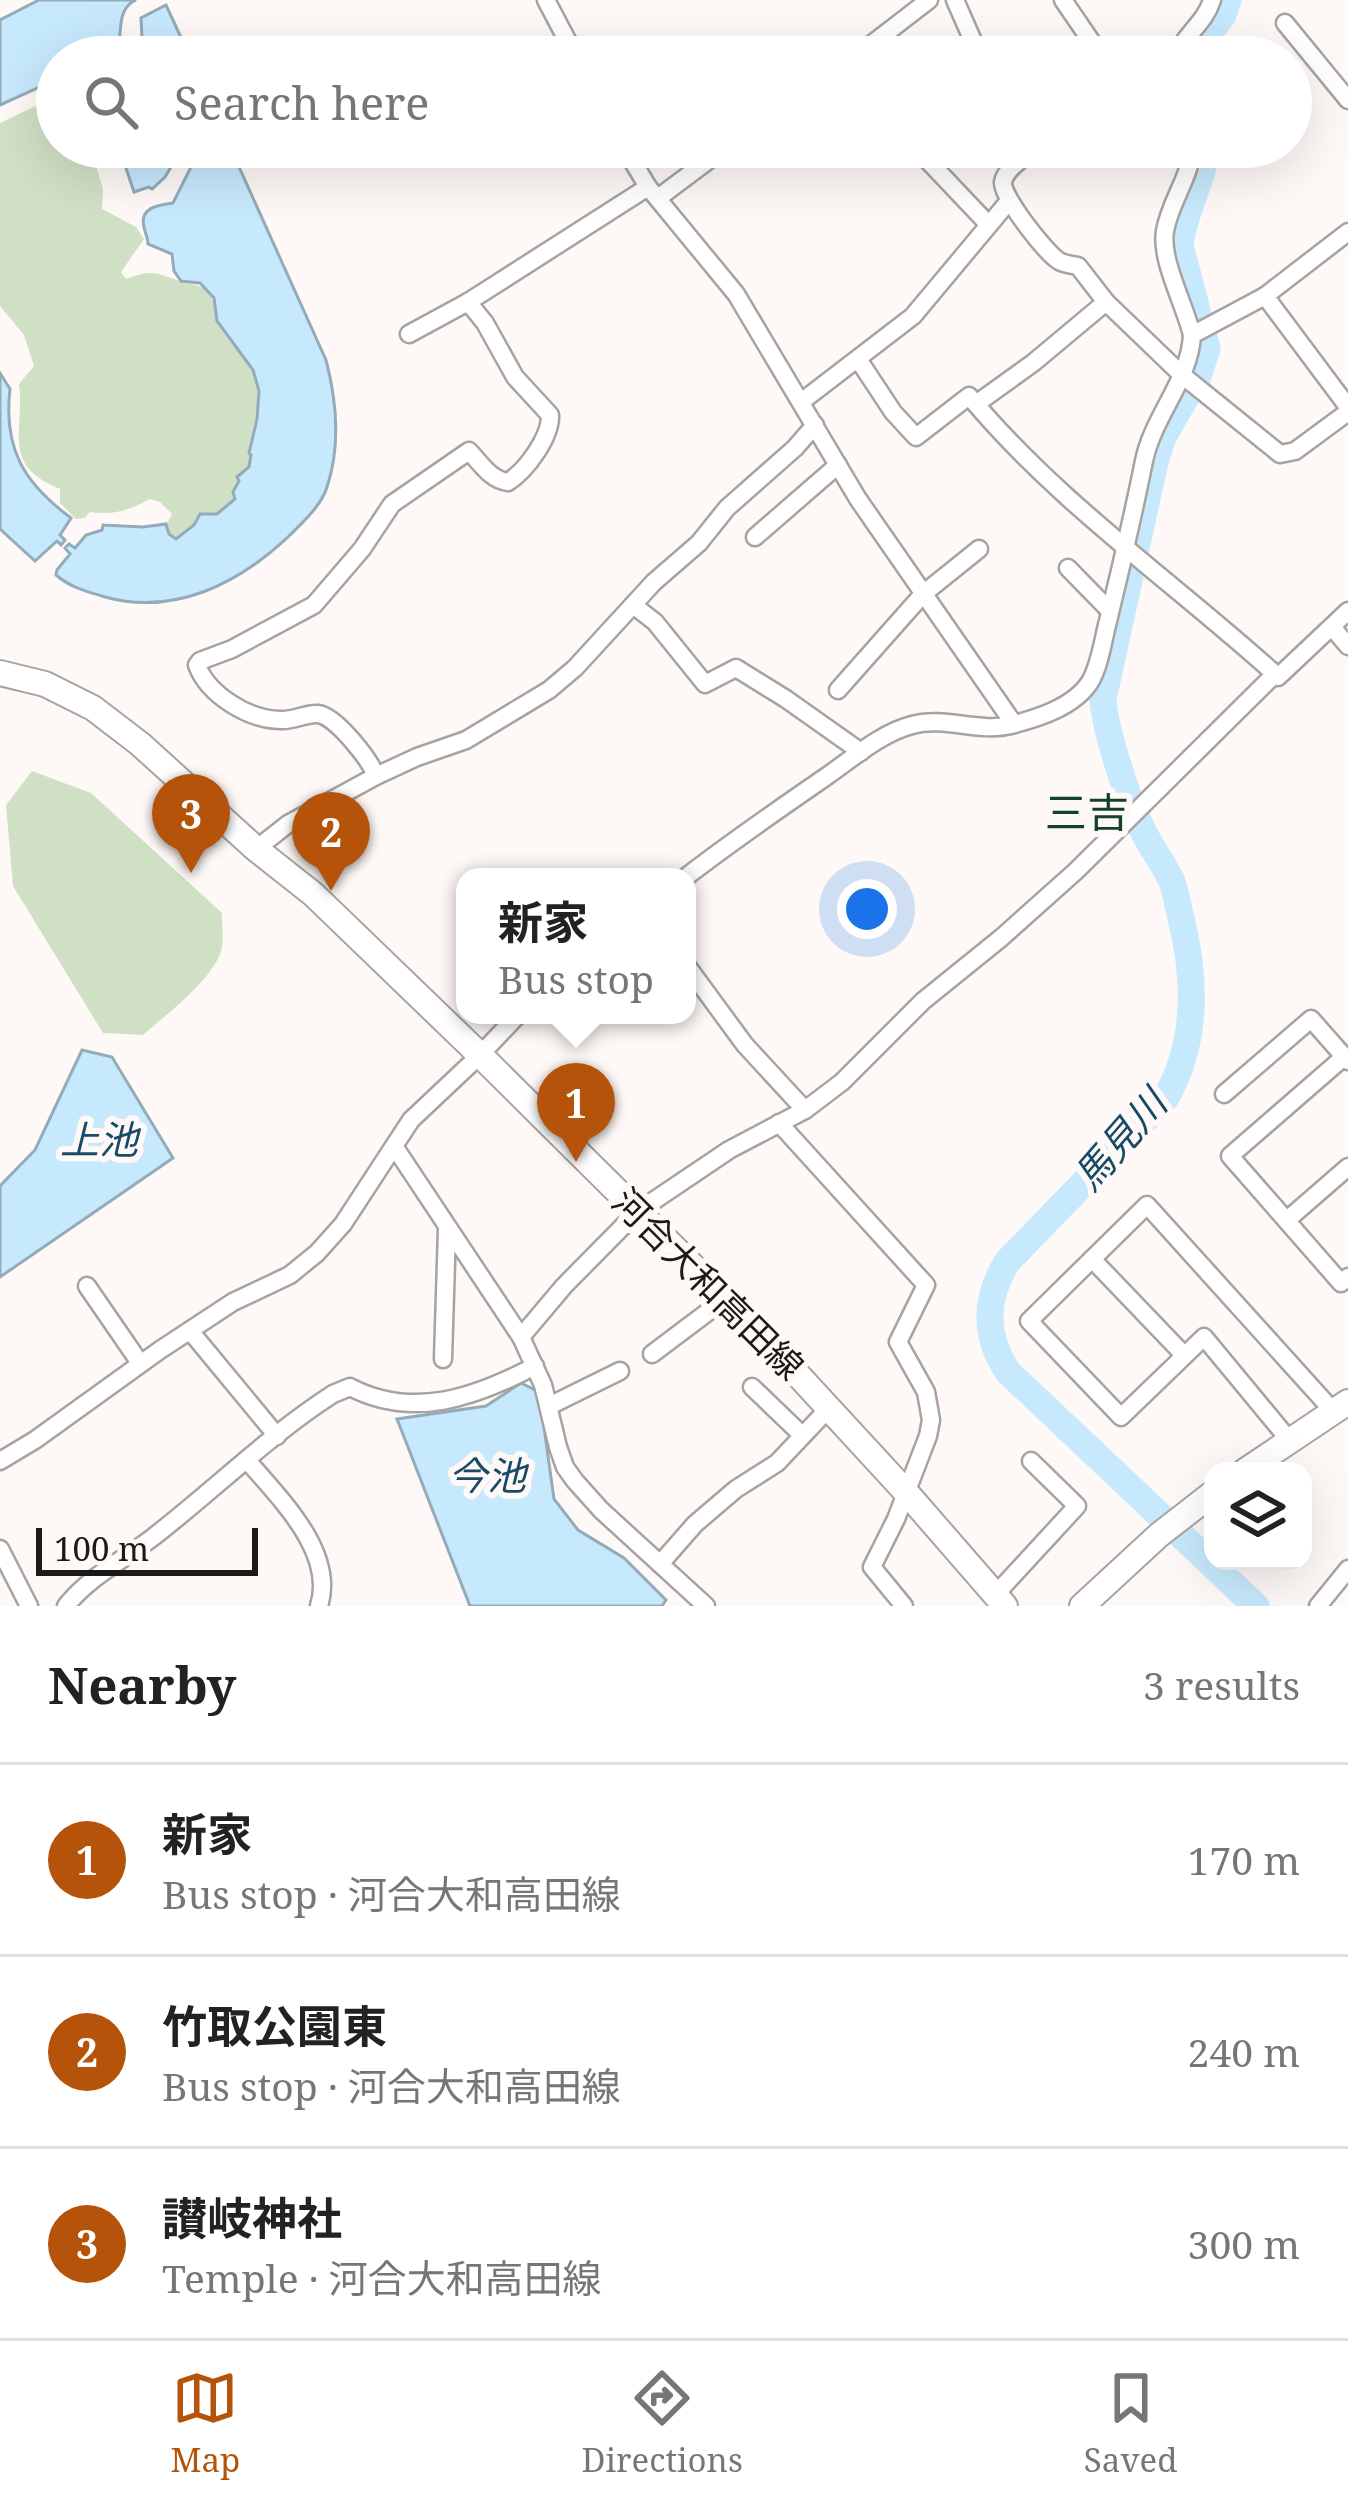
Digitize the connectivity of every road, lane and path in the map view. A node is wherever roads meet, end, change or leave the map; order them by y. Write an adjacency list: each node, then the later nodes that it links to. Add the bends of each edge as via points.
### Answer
1 (545, 0): 7 (street)
2 (929, 0): 8 (street)
3 (955, 0): 9 (street)
4 (1063, 0): 10 (street)
5 (1212, 0): 11 (street)
6 (1285, 22): 12 (street)
7 (565, 36)
8 (882, 36)
9 (971, 36)
10 (1088, 36)
11 (1188, 36)
12 (1296, 36)
13 (1312, 55): 14 (street)
14 (1348, 100)
15 (638, 168): 20 (street)
16 (696, 168): 20 (street)
17 (936, 168): 22 (street)
18 (1013, 168): 21 (street, via 1003,186)
19 (1190, 168): 27 (street, via 1165,235 1166,255)
20 (653, 192): 25 (street); 31 (street, via 736,294)
21 (1009, 202): 22 (street); 26 (street)
22 (988, 224): 29 (street, via 930,298)
23 (1348, 232): 24 (street)
24 (1265, 296): 27 (street); 33 (street)
25 (468, 302): 28 (street); 51 (street, via 515,377 550,415 550,429 521,472 500,481 469,451 392,504 314,604 197,664 246,714 329,718)
26 (1106, 302): 30 (street); 32 (street)
27 (1200, 330): 30 (street)
28 (409, 334)
29 (858, 359): 31 (street); 32 (street, via 916,437 968,395)
30 (1189, 380): 33 (street, via 1280,454); 38 (street, via 1150,437)
31 (801, 402): 34 (street)
32 (976, 404): 38 (street)
33 (1348, 410)
34 (815, 425): 35 (street); 41 (street)
35 (838, 465): 36 (street); 40 (street)
36 (754, 537)
37 (980, 549): 40 (street)
38 (1134, 556): 42 (street); 47 (street)
39 (1068, 568): 42 (street)
40 (923, 594): 48 (street); 49 (street)
41 (633, 605): 50 (street, via 705,684 736,668); 51 (street, via 535,700 466,740)
42 (1110, 611): 49 (street, via 1082,692)
43 (1348, 611): 44 (street)
44 (1332, 627): 45 (street); 47 (street)
45 (1348, 646)
46 (0, 673): 52 (main road, 河合大和高田線, via 93,708)
47 (1275, 674): 59 (street, via 1137,813)
48 (838, 690)
49 (1013, 724): 50 (street, via 913,724)
50 (861, 752): 53 (street)
51 (376, 776): 52 (street)
52 (256, 849): 56 (main road, 河合大和高田線)
53 (696, 870)
54 (696, 978): 59 (street)
55 (510, 1024): 56 (street)
56 (481, 1055): 61 (street, via 421,1108); 63 (main road, 河合大和高田線)
57 (1346, 1059): 58 (street, via 1311,1019); 64 (street, via 1230,1156)
58 (1224, 1094)
59 (805, 1110): 60 (street)
60 (779, 1123): 63 (street); 89 (street, via 926,1286 898,1342 932,1420)
61 (394, 1146): 65 (street); 70 (street, via 317,1253)
62 (1348, 1167): 64 (street)
63 (637, 1212): 69 (main road, 河合大和高田線); 71 (street)
64 (1287, 1220): 67 (street, via 1342,1283)
65 (447, 1229): 71 (street); 74 (street)
66 (1092, 1259): 73 (street); 73 (street, via 1029,1321 1121,1418); 80 (street, via 1147,1205)
67 (1348, 1277)
68 (87, 1286): 75 (street)
69 (725, 1299): 72 (street); 81 (main road, 河合大和高田線)
70 (191, 1332): 75 (street); 83 (street)
71 (521, 1337): 76 (street)
72 (652, 1354)
73 (1184, 1354): 84 (street, via 1204,1337)
74 (442, 1359)
75 (140, 1364): 86 (street)
76 (536, 1366): 79 (street); 83 (street, via 472,1394 413,1404 350,1387)
77 (620, 1371): 79 (street)
78 (752, 1387): 82 (street)
79 (549, 1406): 92 (street, via 565,1467)
80 (1341, 1406): 84 (main road)
81 (829, 1408): 82 (street); 89 (main road, 河合大和高田線)
82 (802, 1435): 92 (street, via 695,1523)
83 (277, 1436): 85 (street)
84 (1290, 1441): 88 (main road)
85 (247, 1460): 97 (street); 98 (street, via 316,1552)
86 (0, 1461)
87 (1031, 1462): 95 (street, via 1077,1506)
88 (1258, 1462)
89 (905, 1491): 94 (street, via 872,1567); 95 (main road, 河合大和高田線)
90 (1204, 1500): 101 (main road)
91 (0, 1550): 96 (street)
92 (660, 1564): 99 (street)
93 (1348, 1570): 102 (street)
94 (884, 1598): 100 (street)
95 (1000, 1600)
96 (29, 1606)
97 (66, 1606)
98 (320, 1606)
99 (706, 1606)
100 (904, 1606)
101 (1082, 1606)
102 (1318, 1606)

